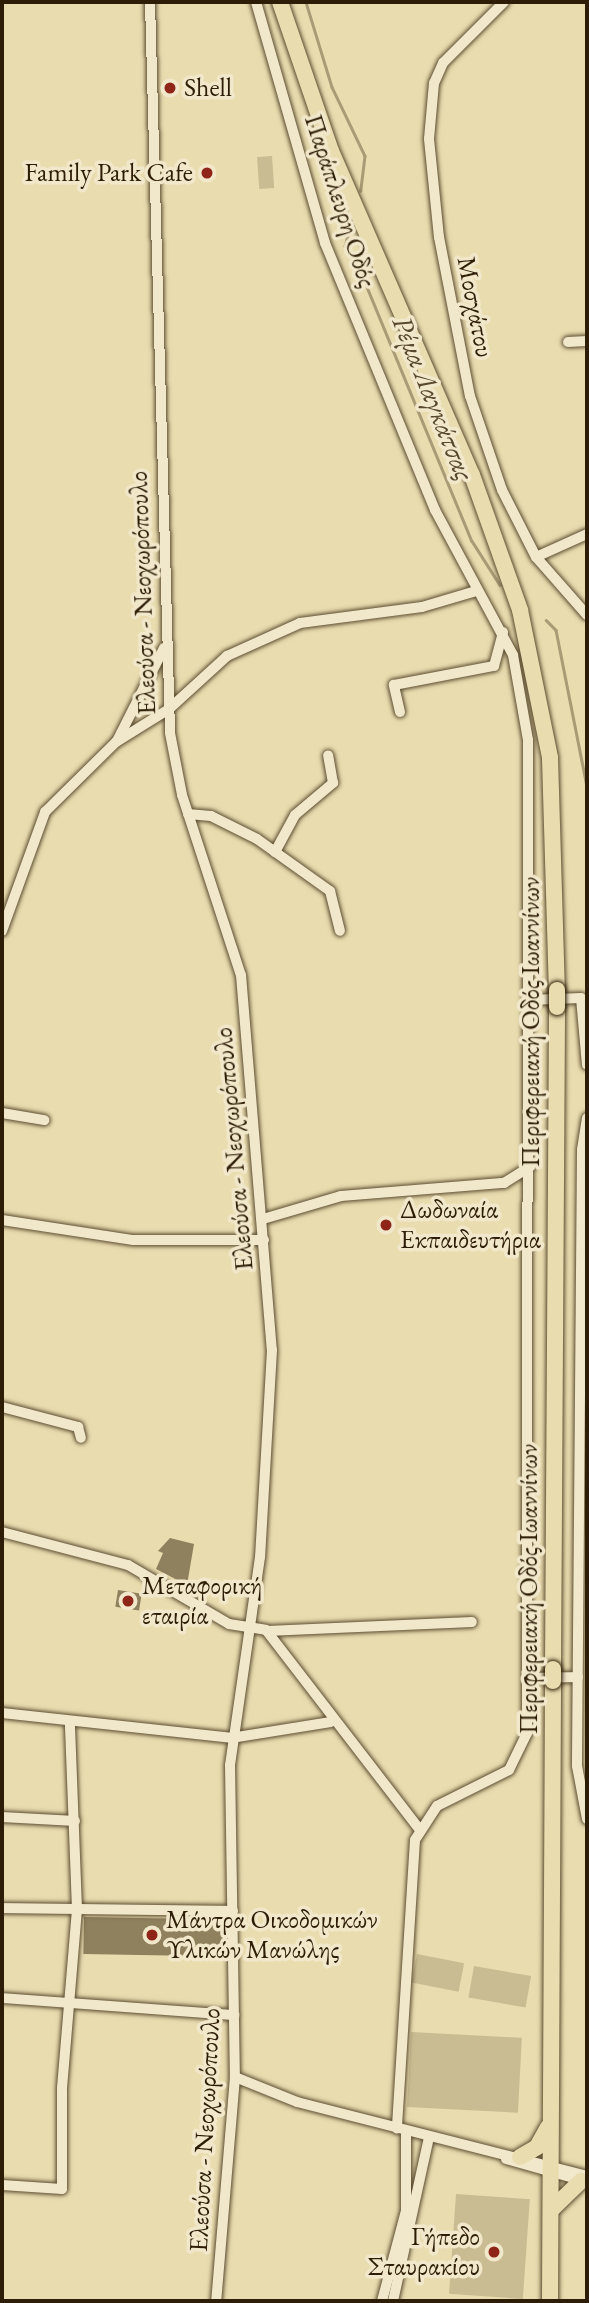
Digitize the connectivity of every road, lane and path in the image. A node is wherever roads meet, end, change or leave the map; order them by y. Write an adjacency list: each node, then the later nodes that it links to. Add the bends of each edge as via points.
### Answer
1 (150, 2): 12 (street, Ελεούσα - Νεοχωρόπουλο)
2 (256, 2): 9 (street, Παράπλευρη Οδός, via 325,243 435,510)
3 (281, 2): 53 (highway, Περιφερειακή Οδός Ιωαννίνων, via 331,151 472,475 523,622 550,758 557,998)
4 (504, 2): 8 (street, Μοσχάτου, via 440,68 429,139 441,250 472,403 506,498)
5 (587, 341): 6 (street)
6 (568, 342)
7 (587, 534): 8 (street)
8 (536, 557): 10 (street, Μοσχάτου)
9 (476, 591): 11 (street, Παράπλευρη Οδός); 13 (street, via 422,607 300,623 260,637 228,656)
10 (587, 615)
11 (503, 632): 14 (street, via 494,666 394,685); 21 (street, Παράπλευρη Οδός, via 520,676 528,732)
12 (165, 647): 13 (street, Ελεούσα - Νεοχωρόπουλο); 15 (street)
13 (169, 709): 15 (street); 17 (street, Ελεούσα - Νεοχωρόπουλο)
14 (400, 712)
15 (116, 742): 19 (street, via 45,812)
16 (328, 755): 18 (street, via 332,783 295,815)
17 (187, 814): 18 (street, via 211,816); 27 (street, Ελεούσα - Νεοχωρόπουλο, via 240,966)
18 (275, 852): 20 (street, via 332,893)
19 (2, 931)
20 (340, 931)
21 (530, 1000): 22 (street, via 581,998); 26 (street, Παράπλευρη Οδός)
22 (587, 1065)
23 (2, 1113): 25 (street)
24 (587, 1118): 36 (street, via 582,1150)
25 (44, 1120)
26 (530, 1167): 27 (street, via 504,1183 341,1196); 37 (street, Παράπλευρη Οδός)
27 (263, 1219): 29 (street, Ελεούσα - Νεοχωρόπουλο)
28 (2, 1220): 29 (street, via 133,1240)
29 (264, 1240): 34 (street, Ελεούσα - Νεοχωρόπουλο, via 272,1403 260,1558)
30 (2, 1407): 31 (street, via 78,1427)
31 (81, 1438)
32 (2, 1532): 34 (street, via 128,1564 229,1624)
33 (472, 1622): 35 (street)
34 (247, 1627): 35 (street); 41 (street, Ελεούσα - Νεοχωρόπουλο)
35 (267, 1631): 39 (street)
36 (578, 1677): 37 (street); 43 (street, via 578,1778)
37 (527, 1678): 45 (street, Παράπλευρη Οδός, via 527,1733 515,1764 438,1806)
38 (2, 1713): 40 (street)
39 (331, 1722): 41 (street); 45 (street)
40 (70, 1724): 41 (street); 44 (street)
41 (231, 1738): 48 (street, Ελεούσα - Νεοχωρόπουλο)
42 (2, 1817): 44 (street)
43 (587, 1819)
44 (75, 1821): 47 (street)
45 (419, 1829): 54 (street)
46 (2, 1908): 47 (street)
47 (77, 1909): 48 (street); 50 (street)
48 (233, 1911): 51 (street, Ελεούσα - Νεοχωρόπουλο)
49 (2, 1998): 50 (street)
50 (69, 2001): 51 (street); 60 (street, via 62,2189)
51 (234, 2015): 52 (street, Ελεούσα - Νεοχωρόπουλο)
52 (235, 2077): 54 (street, via 296,2102); 62 (street, Ελεούσα - Νεοχωρόπουλο)
53 (549, 2125): 57 (highway, via 537,2147); 58 (highway, Περιφερειακή Οδός Ιωαννίνων)
54 (401, 2129): 55 (street); 63 (street, via 406,2211)
55 (429, 2137): 56 (street); 64 (street)
56 (500, 2156): 57 (street); 58 (street)
57 (520, 2157): 58 (street)
58 (550, 2169): 59 (street); 61 (highway, Περιφερειακή Οδός Ιωαννίνων)
59 (585, 2179): 61 (highway)
60 (2, 2185)
61 (551, 2210): 65 (highway, Περιφερειακή Οδός Ιωαννίνων)
62 (216, 2301)
63 (382, 2301)
64 (393, 2301)
65 (550, 2301)

